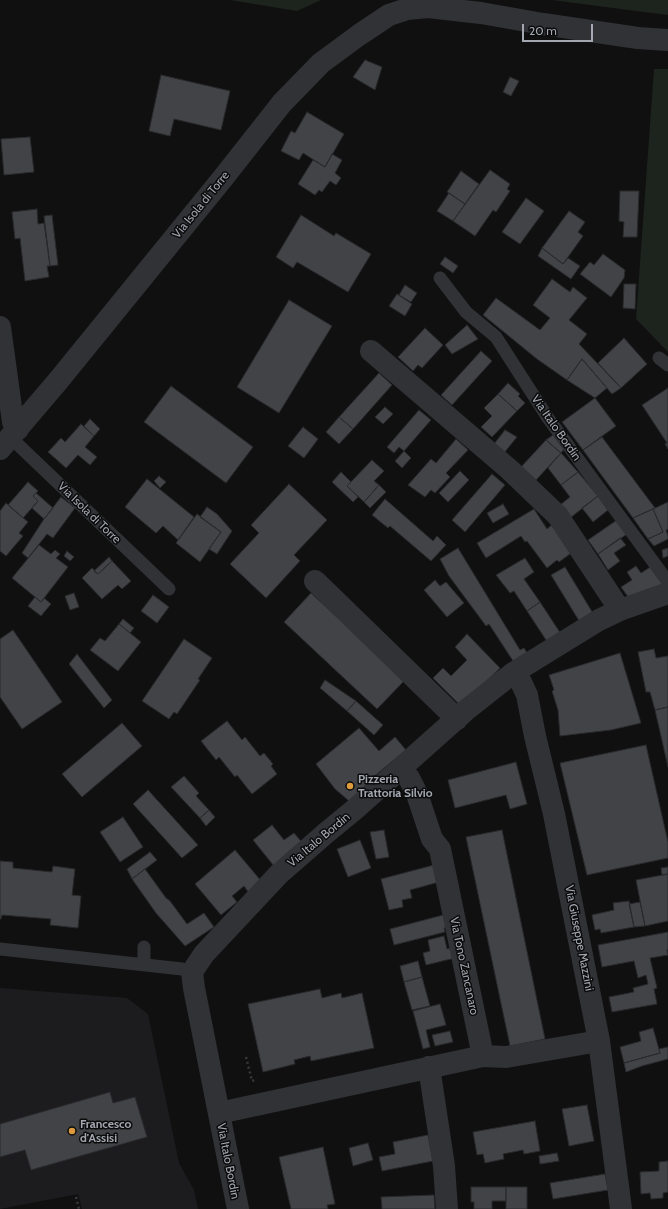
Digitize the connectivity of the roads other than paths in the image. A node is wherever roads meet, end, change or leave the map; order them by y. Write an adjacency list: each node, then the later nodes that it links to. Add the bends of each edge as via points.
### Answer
1 (400, 4): 2 (street, Via Isola di Torre, via 481,13 638,38); 6 (street, Via Isola di Torre, via 389,15 321,63 282,103)
2 (668, 40)
3 (440, 278): 8 (lane, Via Italo Bordin, via 466,312 496,337 548,418)
4 (0, 327): 6 (street, Via Isola di Torre, via 13,422)
5 (371, 351): 11 (street, via 510,470 558,516)
6 (9, 438): 9 (lane, Via Isola di Torre)
7 (314, 581): 13 (street)
8 (668, 582)
9 (169, 589)
10 (668, 593): 11 (street, Via Italo Bordin)
11 (620, 610): 12 (street, Via Italo Bordin, via 599,620)
12 (513, 673): 13 (street, Via Italo Bordin); 19 (street, Via Giuseppe Mazzini, via 521,682 527,696 554,814)
13 (457, 718): 14 (street, Via Italo Bordin)
14 (400, 770): 18 (street, Via Italo Bordin, via 279,874 204,954); 20 (street, Via Tono Zancanaro, via 417,794 432,839 440,849)
15 (144, 947): 17 (lane)
16 (0, 949): 17 (lane)
17 (144, 965): 18 (lane)
18 (192, 972): 22 (street, Via Italo Bordin)
19 (599, 1041): 20 (street, via 506,1057); 25 (street, Via Giuseppe Mazzini)
20 (483, 1056): 21 (street, Via Italo Bordin)
21 (430, 1067): 22 (street, Via Italo Bordin); 24 (street, via 444,1166)
22 (219, 1113): 23 (street, Via Italo Bordin)
23 (238, 1209)
24 (447, 1209)
25 (621, 1209)

